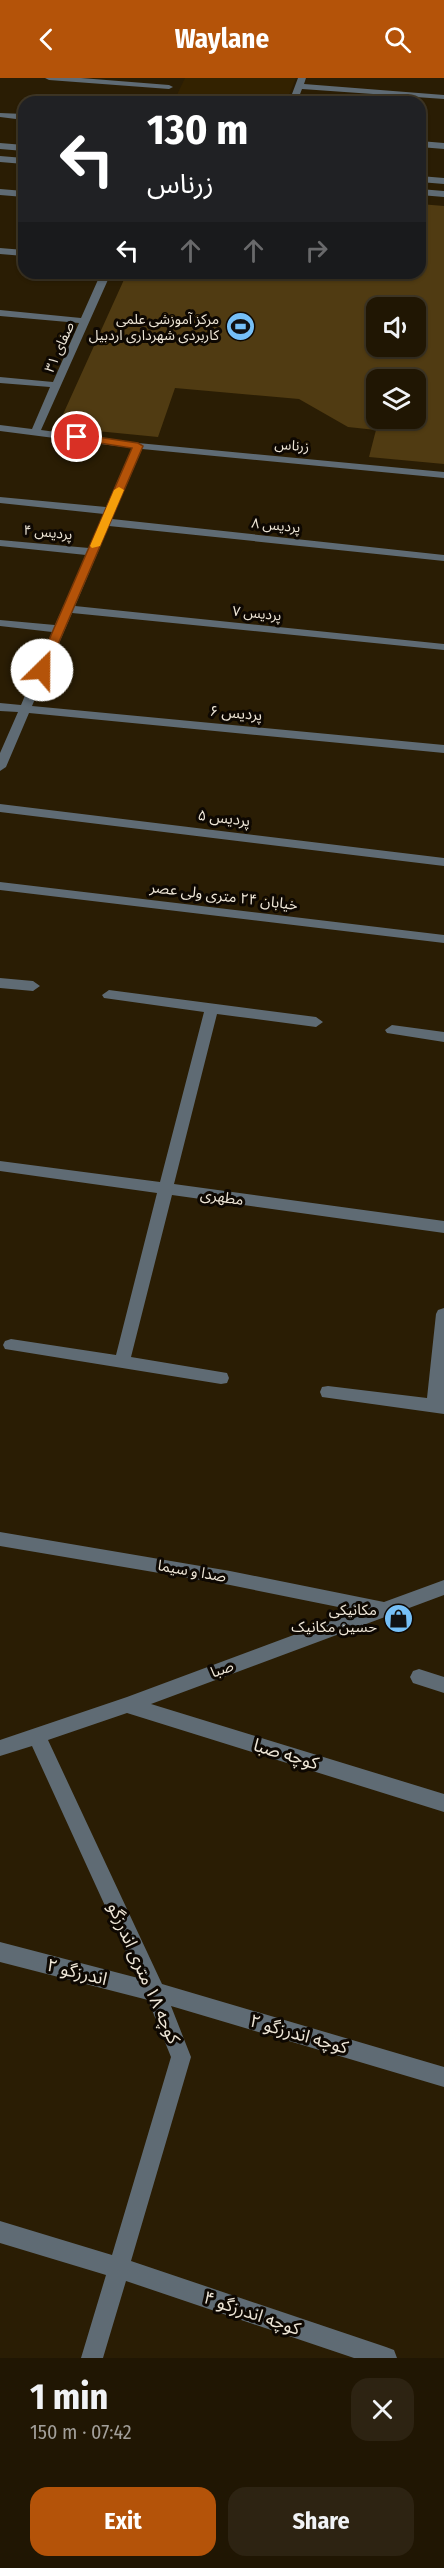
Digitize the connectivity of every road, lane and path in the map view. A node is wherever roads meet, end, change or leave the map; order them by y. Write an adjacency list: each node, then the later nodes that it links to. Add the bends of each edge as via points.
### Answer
1 (50, 78): 2 (street, via 167,91)
2 (174, 78)
3 (301, 82): 4 (street); 5 (street)
4 (295, 96)
5 (444, 97)
6 (0, 115): 7 (street)
7 (18, 116)
8 (426, 144): 10 (street)
9 (0, 146): 11 (street)
10 (444, 146)
11 (18, 148)
12 (0, 159): 13 (street)
13 (18, 160)
14 (426, 180): 15 (street)
15 (444, 181)
16 (0, 192): 18 (street)
17 (426, 192): 19 (street)
18 (18, 194)
19 (444, 194)
20 (0, 251): 21 (street)
21 (18, 253)
22 (103, 279): 24 (street, صفای ۳۱)
23 (0, 313): 24 (street)
24 (85, 321): 26 (street, صفای ۳۱)
25 (0, 380): 26 (street)
26 (56, 385): 28 (street, صفای ۳۱)
27 (0, 428): 28 (street, زرناس)
28 (36, 431): 29 (street, زرناس)
29 (138, 446): 30 (street, زرناس); 32 (street)
30 (444, 475)
31 (0, 500): 32 (street)
32 (110, 511): 33 (street)
33 (105, 522): 35 (street); 36 (street, پردیس ۸)
34 (0, 543): 35 (street, پردیس ۴)
35 (92, 552): 37 (street)
36 (444, 558)
37 (68, 609): 39 (street); 40 (street, پردیس ۷)
38 (0, 623): 39 (street)
39 (59, 629): 42 (street)
40 (444, 647)
41 (0, 707): 42 (street, پردیس ۶)
42 (24, 710): 43 (street, پردیس ۶); 44 (street)
43 (444, 749)
44 (0, 766)
45 (0, 808): 46 (street, پردیس ۵)
46 (444, 862)
47 (0, 886): 48 (street, خیابان ۲۴ متری ولی عصر)
48 (444, 939)
49 (0, 983): 50 (street)
50 (33, 986)
51 (109, 994): 52 (street)
52 (212, 1008): 53 (street); 57 (street)
53 (316, 1022)
54 (392, 1030): 55 (street)
55 (444, 1037)
56 (0, 1166): 57 (street, مطهری)
57 (165, 1189): 58 (street, مطهری); 61 (street)
58 (444, 1227)
59 (444, 1314): 64 (street)
60 (11, 1345): 61 (street)
61 (122, 1361): 62 (street)
62 (221, 1378)
63 (328, 1392): 64 (street)
64 (439, 1406)
65 (0, 1539): 67 (street, صدا و سیما)
66 (444, 1587): 67 (street, صبا)
67 (384, 1609): 70 (street, صبا)
68 (419, 1677): 69 (street)
69 (444, 1685)
70 (128, 1705): 71 (street, صبا); 73 (street, کوچه صبا)
71 (36, 1736): 72 (street, صبا); 75 (street, کوچه ۱۸ متری اندرزگو)
72 (0, 1748)
73 (444, 1803)
74 (0, 1952): 75 (street, اندرزگو ۲)
75 (154, 1992): 76 (street, کوچه اندرزگو ۲); 78 (street, کوچه ۱۸ متری اندرزگو, via 181,2057)
76 (444, 2077)
77 (0, 2232): 78 (street, کوچه اندرزگو ۴)
78 (118, 2268): 79 (street, کوچه ۱۸ متری اندرزگو); 80 (street, کوچه اندرزگو ۴)
79 (92, 2358)
80 (386, 2358)

